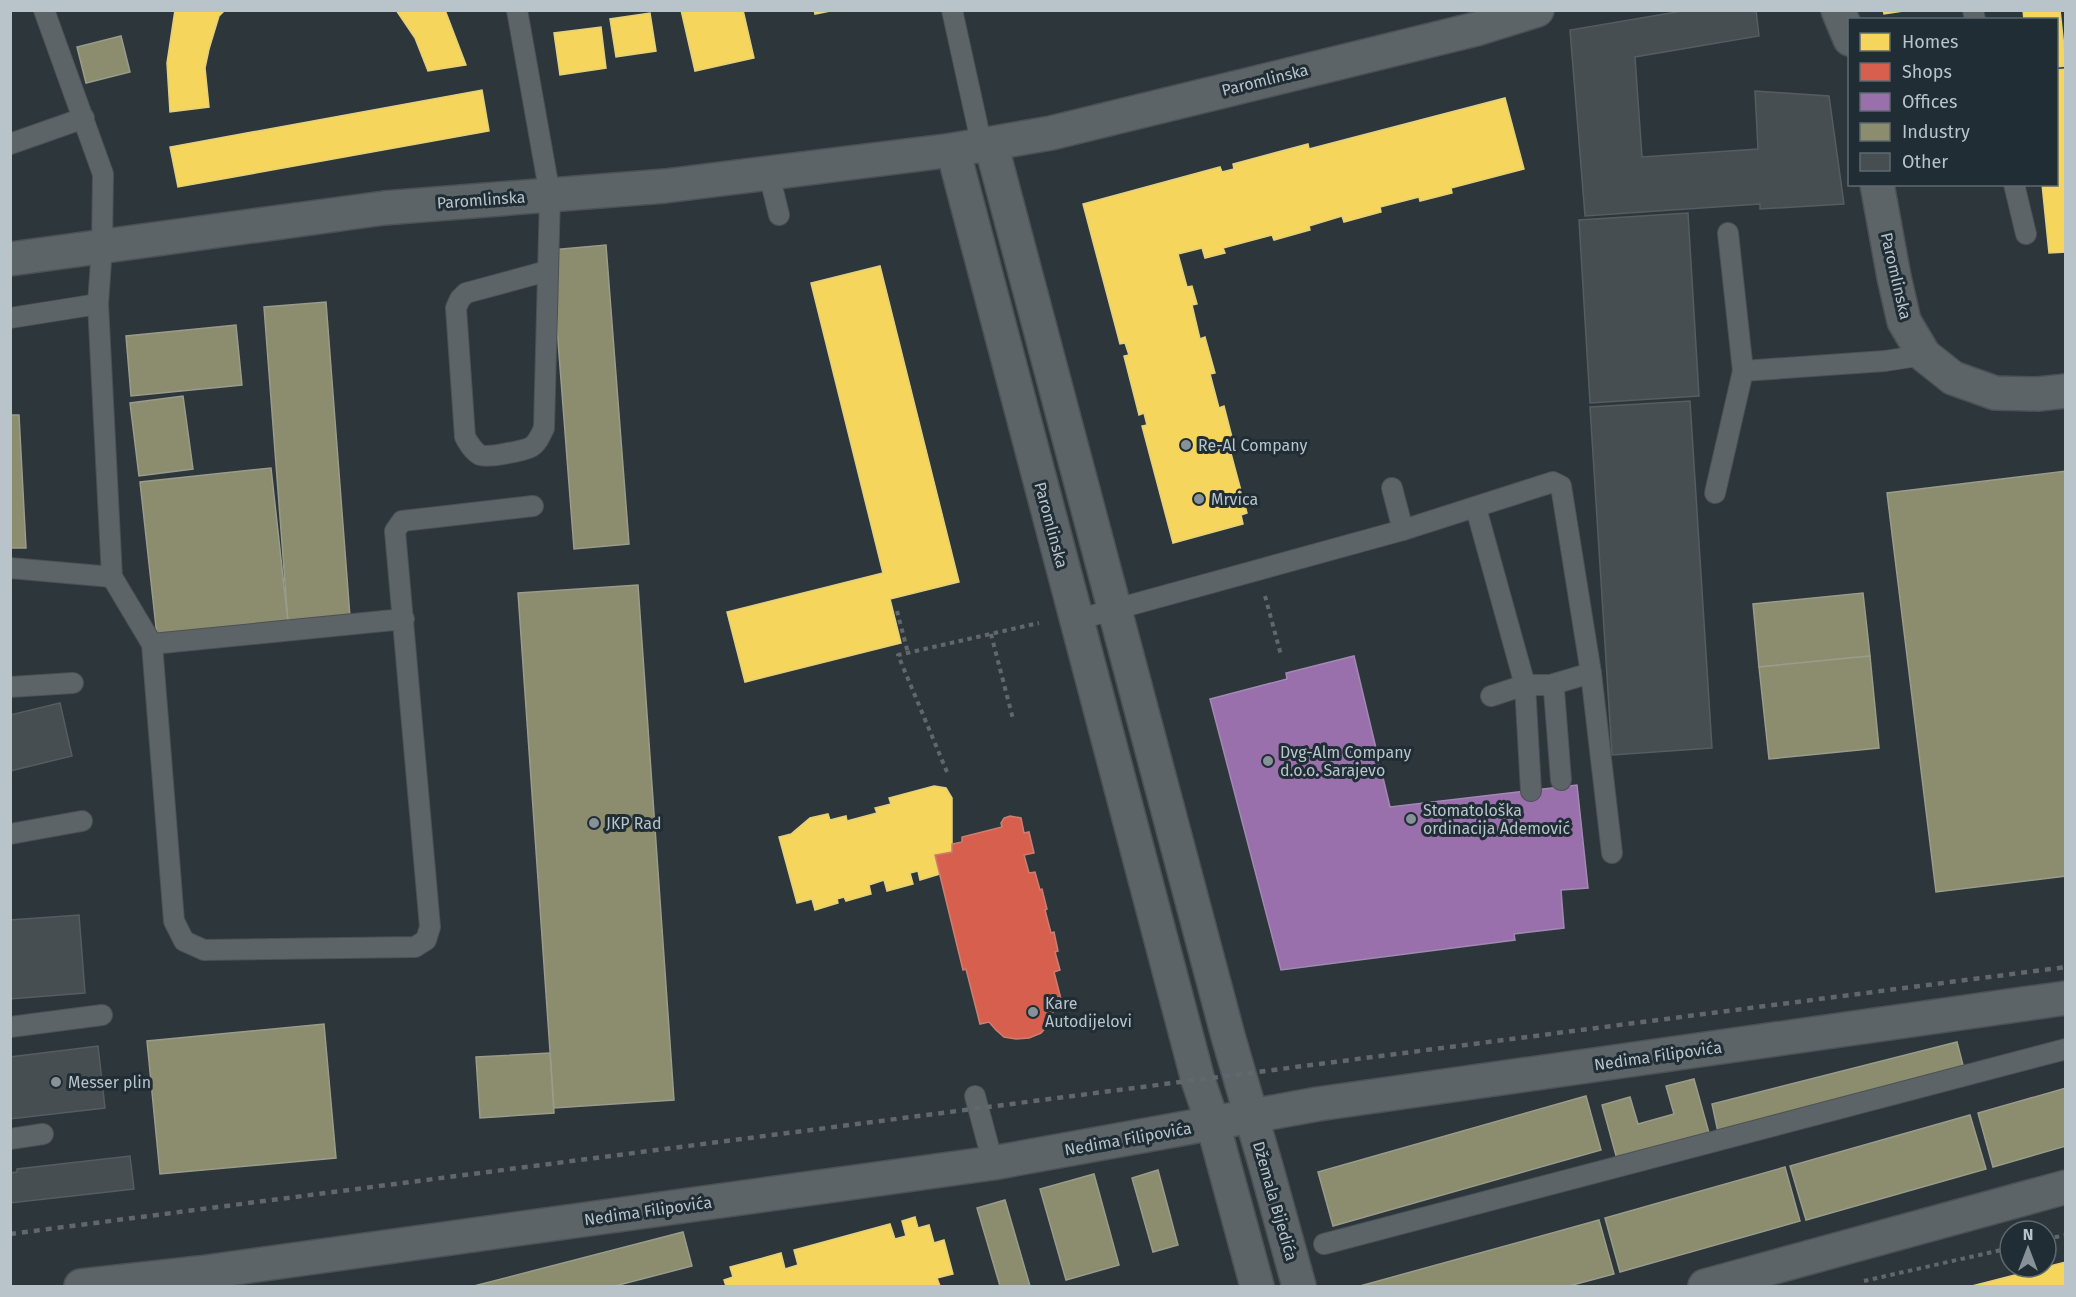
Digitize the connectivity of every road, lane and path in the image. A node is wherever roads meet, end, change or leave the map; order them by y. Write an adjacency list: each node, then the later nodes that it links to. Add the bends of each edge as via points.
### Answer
1 (44, 10): 8 (lane)
2 (517, 10): 14 (lane)
3 (952, 10): 10 (lane)
4 (1536, 10): 6 (street, Paromlinska)
5 (1838, 10): 7 (street)
6 (1491, 16): 10 (street, Paromlinska, via 1476,29 1051,133)
7 (1848, 34)
8 (84, 118): 9 (lane); 18 (lane, via 103,174)
9 (10, 144)
10 (975, 147): 11 (street, Paromlinska); 34 (street); 37 (street, Paromlinska)
11 (769, 174): 14 (street, Paromlinska); 15 (lane)
12 (1877, 186): 23 (street, Paromlinska, via 1904,321)
13 (2014, 186): 17 (lane)
14 (550, 195): 18 (street, Paromlinska, via 384,208); 20 (lane)
15 (778, 215)
16 (1728, 233): 24 (lane)
17 (2026, 234)
18 (102, 247): 19 (street, Paromlinska); 21 (lane)
19 (10, 259)
20 (547, 272): 20 (lane, via 466,293 456,308 465,437 481,455 490,457 532,447 544,428)
21 (98, 304): 22 (lane); 32 (lane)
22 (10, 318)
23 (1924, 355): 24 (lane); 25 (street, Paromlinska, via 1953,378 1995,393)
24 (1743, 371): 27 (lane)
25 (2066, 391)
26 (1392, 489): 30 (lane)
27 (1715, 493)
28 (533, 506): 36 (lane, via 402,521 395,531)
29 (1476, 508): 30 (lane); 43 (lane, via 1553,482 1561,486); 45 (lane)
30 (1403, 530): 34 (lane)
31 (10, 568): 32 (lane)
32 (112, 577): 40 (lane)
33 (1264, 593): 42 (path)
34 (1114, 609): 37 (lane); 61 (street)
35 (897, 611): 41 (path)
36 (404, 619): 40 (lane); 40 (lane, via 430,927 426,940 415,947 204,950 184,940 174,921)
37 (1076, 620): 62 (street, Nedima Filipovića)
38 (1040, 623): 39 (path)
39 (991, 634): 41 (path); 49 (path)
40 (152, 644)
41 (908, 653): 50 (path, via 897,655)
42 (1281, 655)
43 (1591, 673): 46 (lane); 55 (lane)
44 (73, 683): 47 (lane)
45 (1525, 685): 46 (lane); 48 (lane); 52 (lane)
46 (1551, 685): 51 (lane)
47 (10, 687)
48 (1491, 696)
49 (1013, 719)
50 (946, 771)
51 (1561, 780)
52 (1531, 791)
53 (82, 821): 54 (lane)
54 (10, 834)
55 (1612, 853)
56 (2066, 998): 61 (street, Nedima Filipovića)
57 (102, 1015): 58 (lane)
58 (10, 1027)
59 (2066, 1049): 67 (lane)
60 (975, 1096): 65 (lane)
61 (1251, 1116): 62 (street, Nedima Filipovića); 72 (street, Džemala Bijedića)
62 (1213, 1124): 65 (street, Nedima Filipovića); 71 (street)
63 (43, 1134): 64 (lane)
64 (10, 1139)
65 (993, 1163): 70 (street, Nedima Filipovića)
66 (2066, 1187): 73 (street)
67 (1324, 1244)
68 (1998, 1251): 69 (path)
69 (1863, 1281)
70 (81, 1287)
71 (1257, 1287)
72 (1299, 1287)
73 (1705, 1287)

